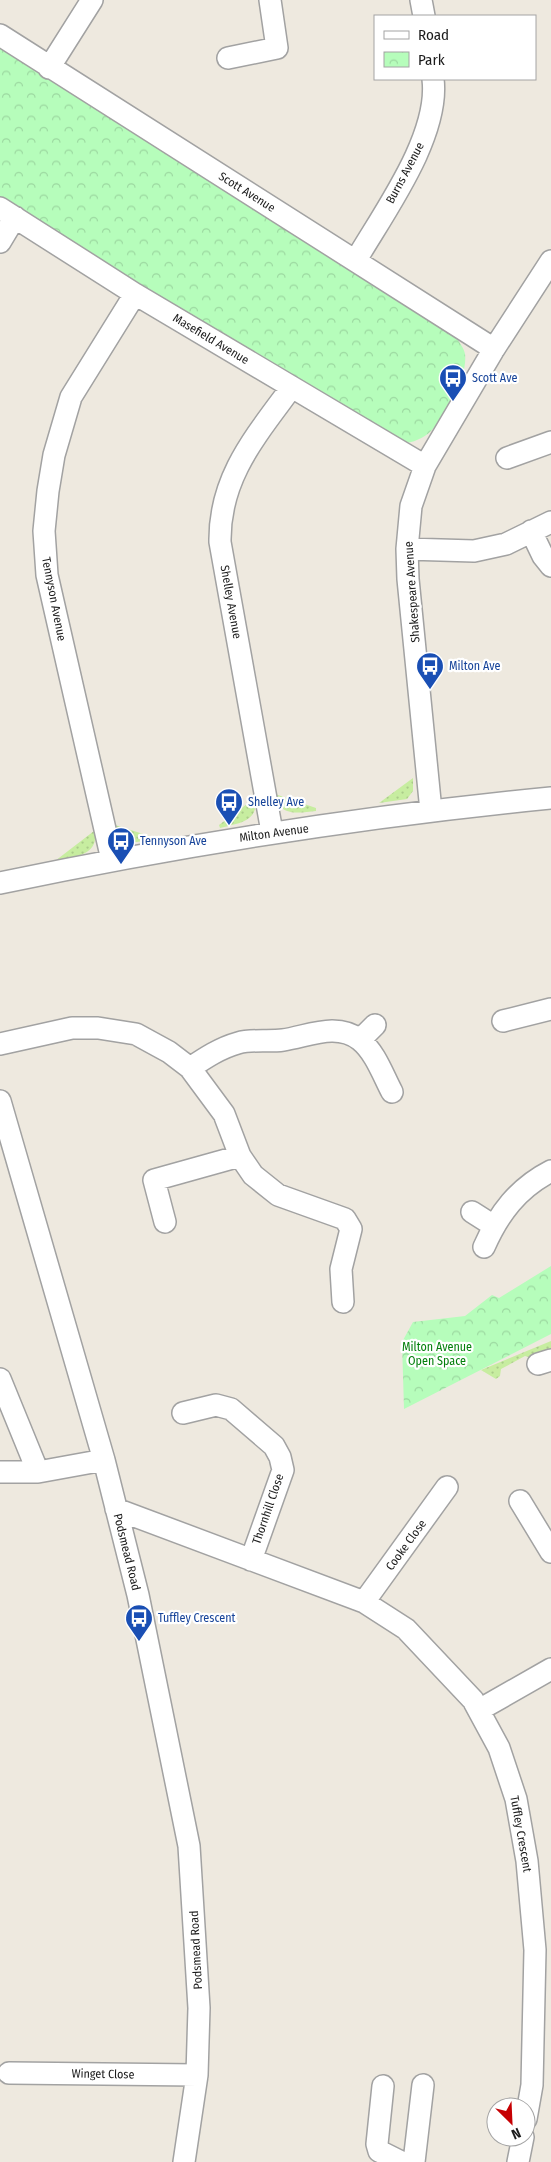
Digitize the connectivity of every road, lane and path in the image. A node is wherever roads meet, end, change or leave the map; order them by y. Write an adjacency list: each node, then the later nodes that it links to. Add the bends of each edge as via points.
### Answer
1 (92, 0): 7 (street)
2 (270, 0): 6 (street, via 277,48)
3 (421, 0): 4 (street)
4 (424, 15)
5 (0, 36): 7 (street, Scott Avenue)
6 (228, 58)
7 (49, 68): 11 (street, Scott Avenue)
8 (433, 80): 11 (street, Burns Avenue, via 431,113 424,138)
9 (8, 212): 10 (street); 13 (street, Masefield Avenue)
10 (0, 242)
11 (356, 260): 14 (street, Scott Avenue)
12 (551, 261): 14 (street, Shakespeare Avenue)
13 (135, 294): 15 (street, Masefield Avenue); 26 (street, Tennyson Avenue, via 71,397 54,455 44,531 47,575)
14 (494, 349): 18 (street, Shakespeare Avenue)
15 (291, 388): 18 (street, Masefield Avenue); 25 (street, Shelley Avenue, via 242,456 228,486 220,521 220,542)
16 (551, 442): 17 (street)
17 (507, 458)
18 (425, 466): 21 (street, Shakespeare Avenue, via 411,506)
19 (551, 522): 20 (street)
20 (531, 531): 21 (street, via 506,544 474,551); 22 (street)
21 (406, 550): 24 (street, Shakespeare Avenue)
22 (551, 566)
23 (551, 798): 24 (street, Milton Avenue)
24 (431, 811): 25 (street, Milton Avenue)
25 (272, 832): 26 (street, Milton Avenue)
26 (112, 860): 27 (street, Milton Avenue)
27 (0, 883)
28 (551, 1009): 29 (street)
29 (503, 1021)
30 (375, 1025): 31 (street)
31 (360, 1040): 33 (street, via 346,1033 326,1030 282,1040 240,1042); 34 (street, via 372,1054)
32 (0, 1044): 33 (street, via 72,1028 98,1028 136,1034)
33 (190, 1068): 36 (street, via 224,1114)
34 (392, 1092)
35 (0, 1101): 45 (street, Podsmead Road)
36 (240, 1156): 39 (street, via 154,1180); 42 (street, via 254,1175 278,1195 345,1219 351,1230 341,1269)
37 (551, 1171): 40 (street, via 525,1186 504,1208)
38 (472, 1212): 40 (street)
39 (165, 1222)
40 (494, 1226): 41 (street)
41 (484, 1247)
42 (343, 1302)
43 (0, 1379): 47 (street)
44 (183, 1413): 52 (street, Thornhill Close, via 216,1405 231,1409 274,1446 280,1457 283,1470)
45 (104, 1460): 47 (street); 50 (street, Podsmead Road)
46 (0, 1472): 47 (street)
47 (38, 1472)
48 (447, 1487): 53 (street, Cooke Close)
49 (520, 1501): 51 (street)
50 (116, 1509): 52 (street, Tuffley Crescent); 57 (street, Podsmead Road, via 138,1596 189,1846 199,2008)
51 (548, 1539)
52 (251, 1560): 53 (street, Tuffley Crescent)
53 (364, 1602): 55 (street, Tuffley Crescent, via 406,1629 447,1670)
54 (551, 1669): 55 (street)
55 (479, 1710): 60 (street, Tuffley Crescent, via 498,1748 516,1799 527,1861 535,1950)
56 (9, 2073): 57 (street, Winget Close)
57 (197, 2076): 62 (street, Podsmead Road)
58 (423, 2085): 64 (street)
59 (383, 2086): 63 (street, via 377,2144 380,2151)
60 (530, 2097)
61 (521, 2147): 65 (street)
62 (184, 2162)
63 (401, 2162)
64 (414, 2162)
65 (518, 2162)

